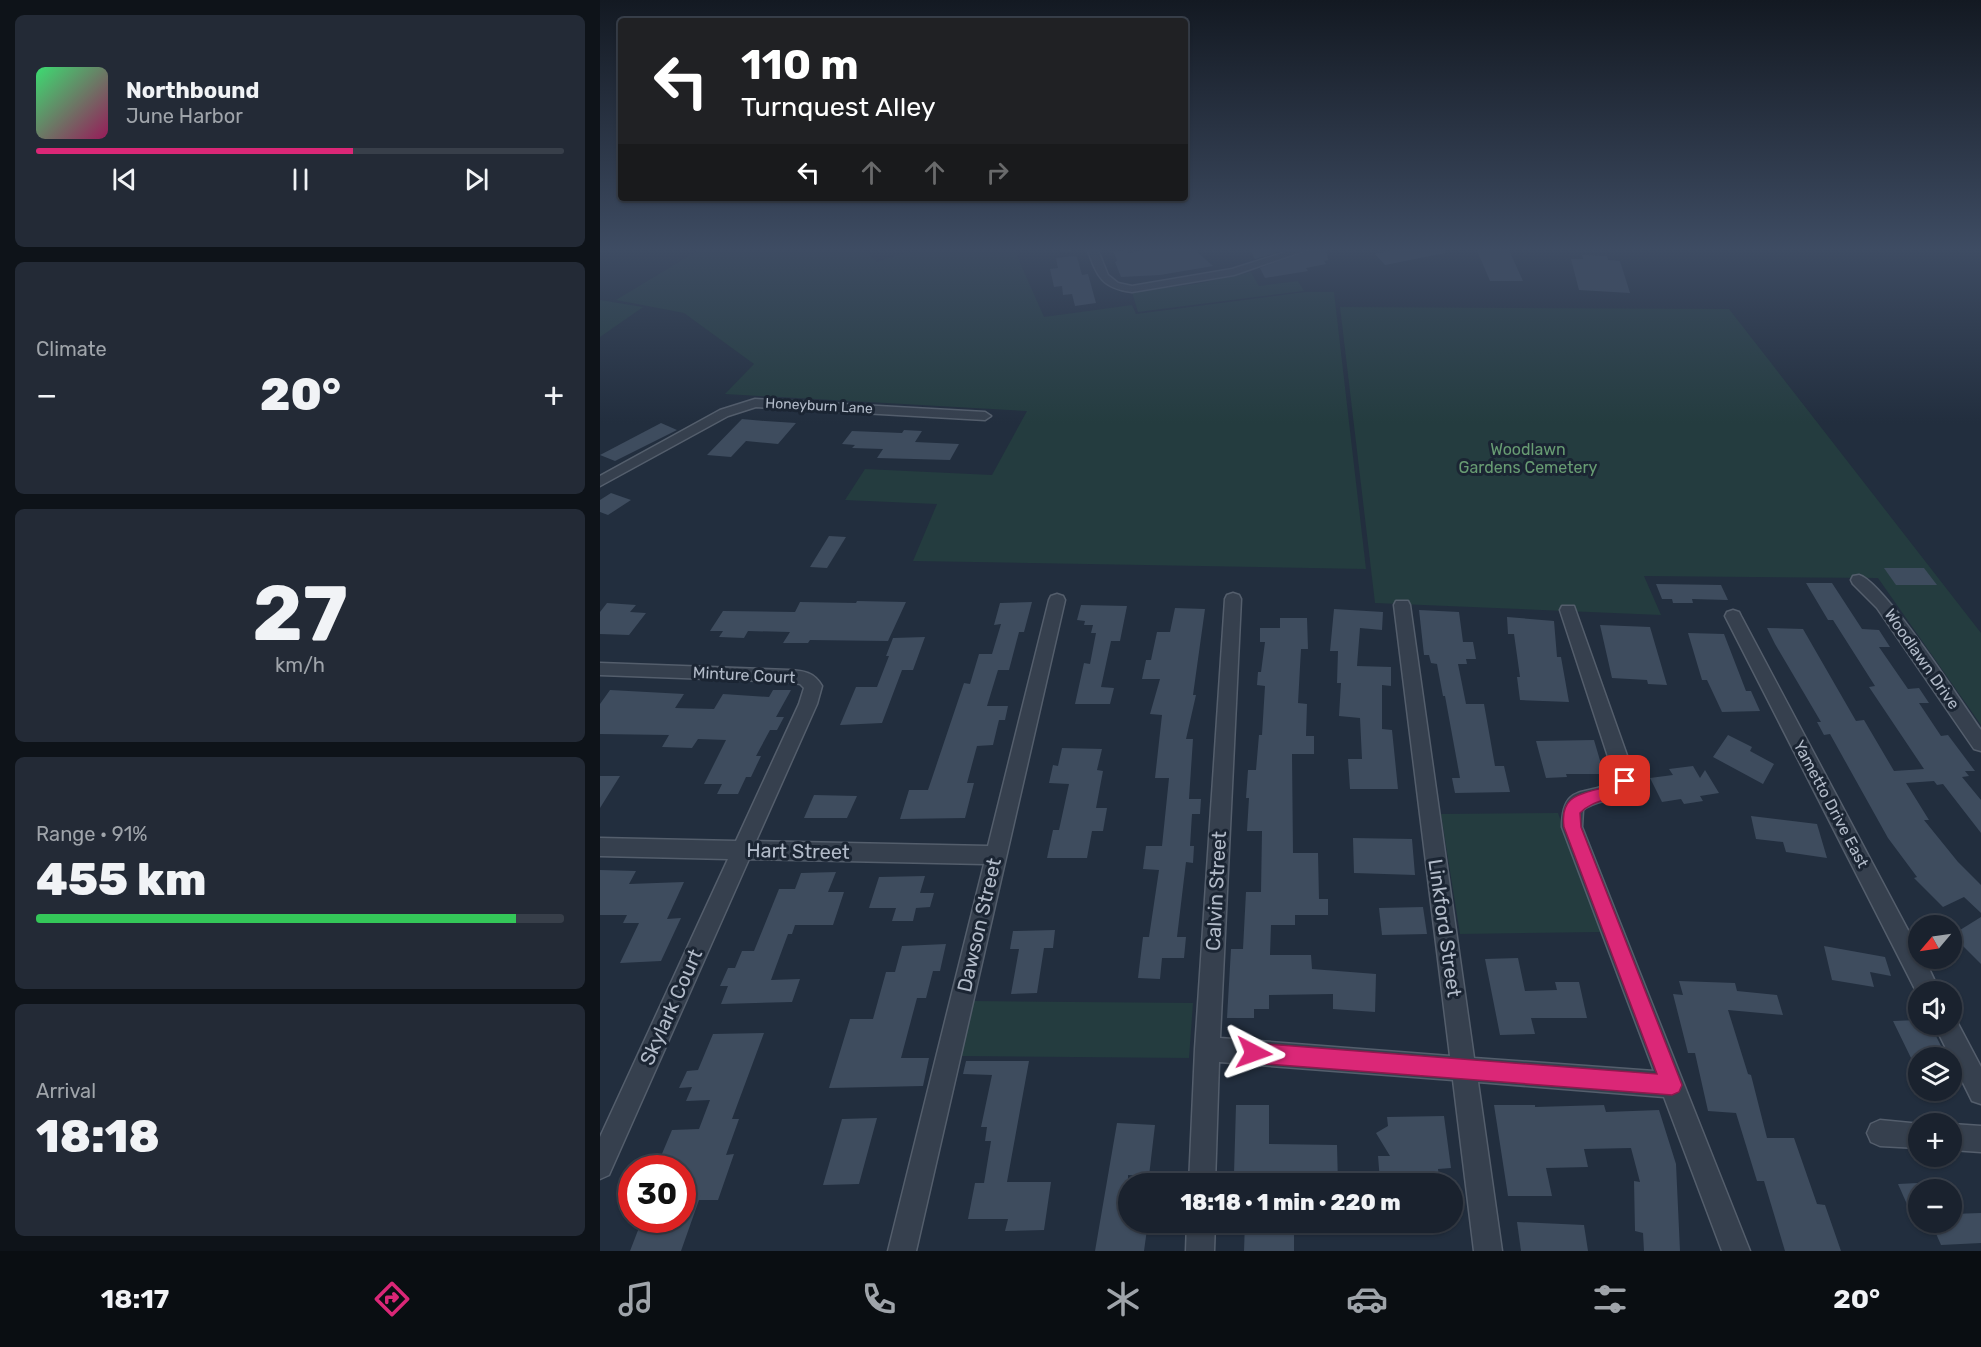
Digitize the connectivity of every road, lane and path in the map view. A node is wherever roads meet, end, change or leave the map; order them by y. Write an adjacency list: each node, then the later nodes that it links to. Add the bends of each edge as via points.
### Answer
1 (985, 416): 2 (street, Honeyburn Lane, via 755,403 724,413)
2 (600, 482)
3 (1867, 580): 10 (street, Woodlawn Drive)
4 (1233, 599): 16 (street, Calvin Street)
5 (1057, 600): 13 (street, Dawson Street)
6 (1402, 605): 17 (street, Linkford Street)
7 (1568, 610): 18 (street, via 1625,778 1621,788 1576,804 1572,827)
8 (1733, 616): 14 (street, Yametto Drive East)
9 (600, 669): 12 (street, Minture Court, via 789,676 811,681 812,694)
10 (1981, 744)
11 (600, 847): 12 (street, Hart Street)
12 (742, 849): 13 (street, Hart Street); 24 (street, Skylark Court)
13 (996, 855): 27 (street, Dawson Street)
14 (1923, 981)
15 (1952, 1035): 19 (street)
16 (1207, 1049): 17 (street); 25 (street, Calvin Street)
17 (1464, 1068): 18 (street); 29 (street, Linkford Street)
18 (1672, 1085): 30 (street)
19 (1981, 1092)
20 (1880, 1133): 21 (street)
21 (1908, 1134)
22 (1962, 1138): 23 (street)
23 (1981, 1139)
24 (600, 1166)
25 (1202, 1173)
26 (1201, 1233): 28 (street)
27 (902, 1251)
28 (1200, 1251)
29 (1488, 1251)
30 (1736, 1251)

